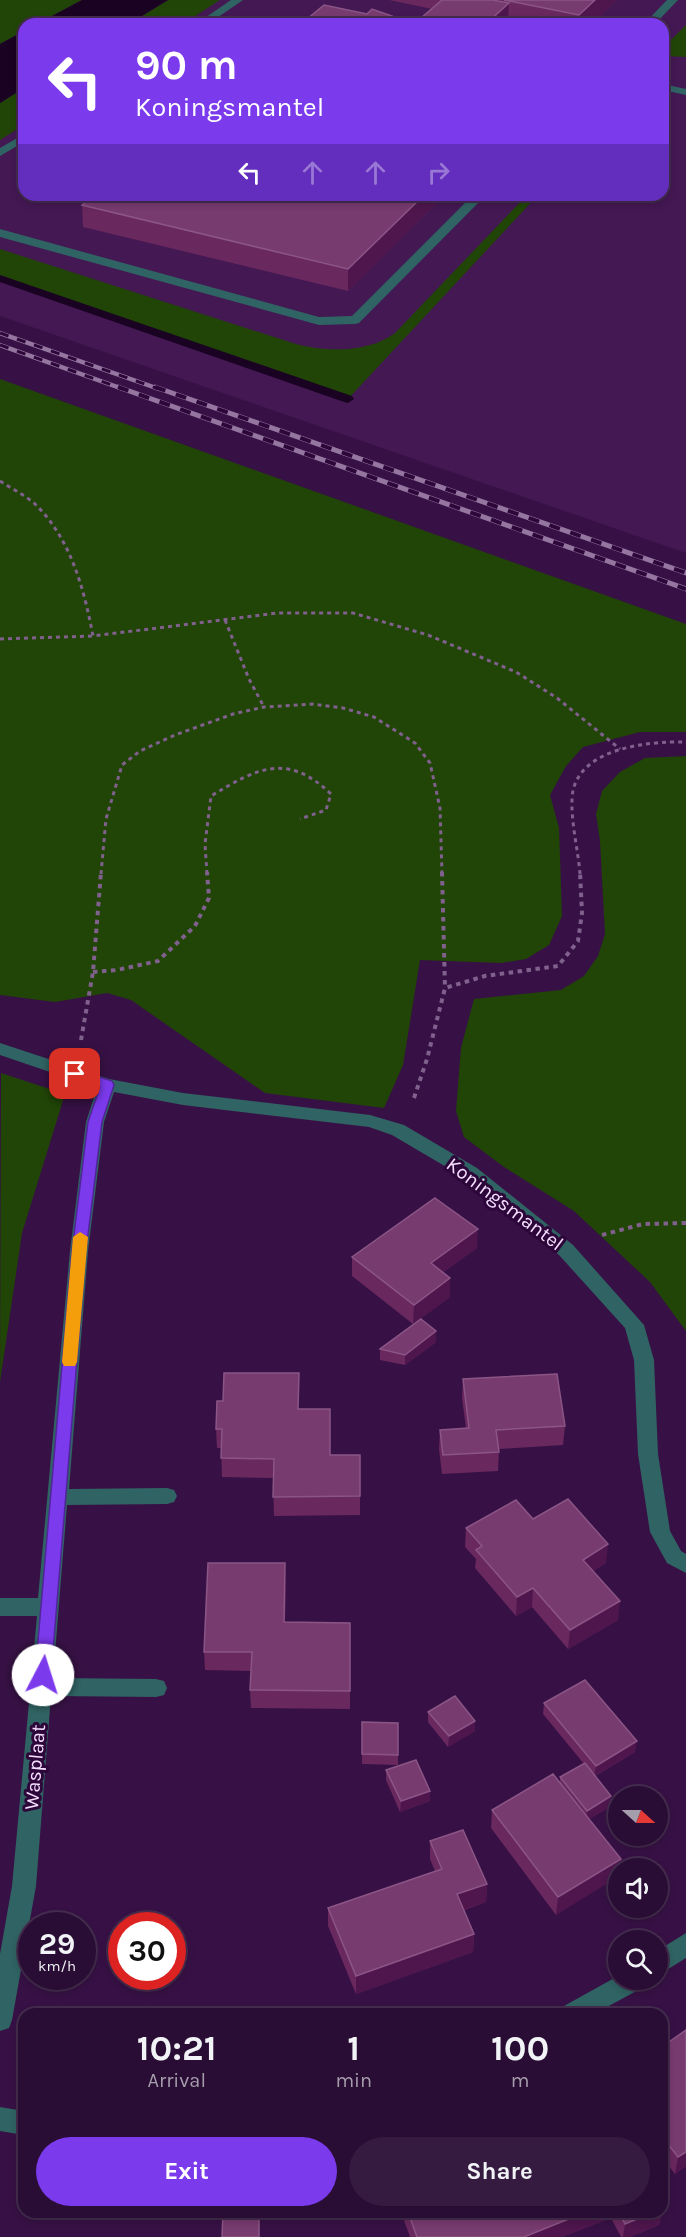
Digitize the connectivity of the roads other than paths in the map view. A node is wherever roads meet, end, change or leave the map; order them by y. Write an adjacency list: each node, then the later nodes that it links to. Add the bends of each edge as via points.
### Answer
1 (238, 0): 3 (street)
2 (673, 0): 4 (street)
3 (210, 18)
4 (655, 18)
5 (669, 88): 6 (street)
6 (686, 92)
7 (18, 142): 8 (street)
8 (0, 153)
9 (474, 201): 10 (street, via 355,320 319,321)
10 (0, 233)
11 (0, 1049): 12 (street, Koningsmantel)
12 (107, 1085): 14 (street, Wasplaat, via 95,1122 79,1251); 15 (street, Koningsmantel, via 194,1100 370,1120 398,1130 471,1173 566,1250 634,1325 644,1360 648,1454 660,1532 674,1557)
13 (166, 1496): 14 (street)
14 (58, 1497): 17 (street, Wasplaat)
15 (686, 1564)
16 (0, 1607): 17 (street)
17 (49, 1607): 18 (street, Wasplaat)
18 (42, 1687): 19 (street); 24 (street, Wasplaat, via 24,1886)
19 (156, 1688)
20 (686, 1944): 21 (street)
21 (668, 1957)
22 (616, 1990): 23 (street)
23 (583, 2008)
24 (0, 2020)
25 (0, 2119): 26 (street)
26 (18, 2122)

